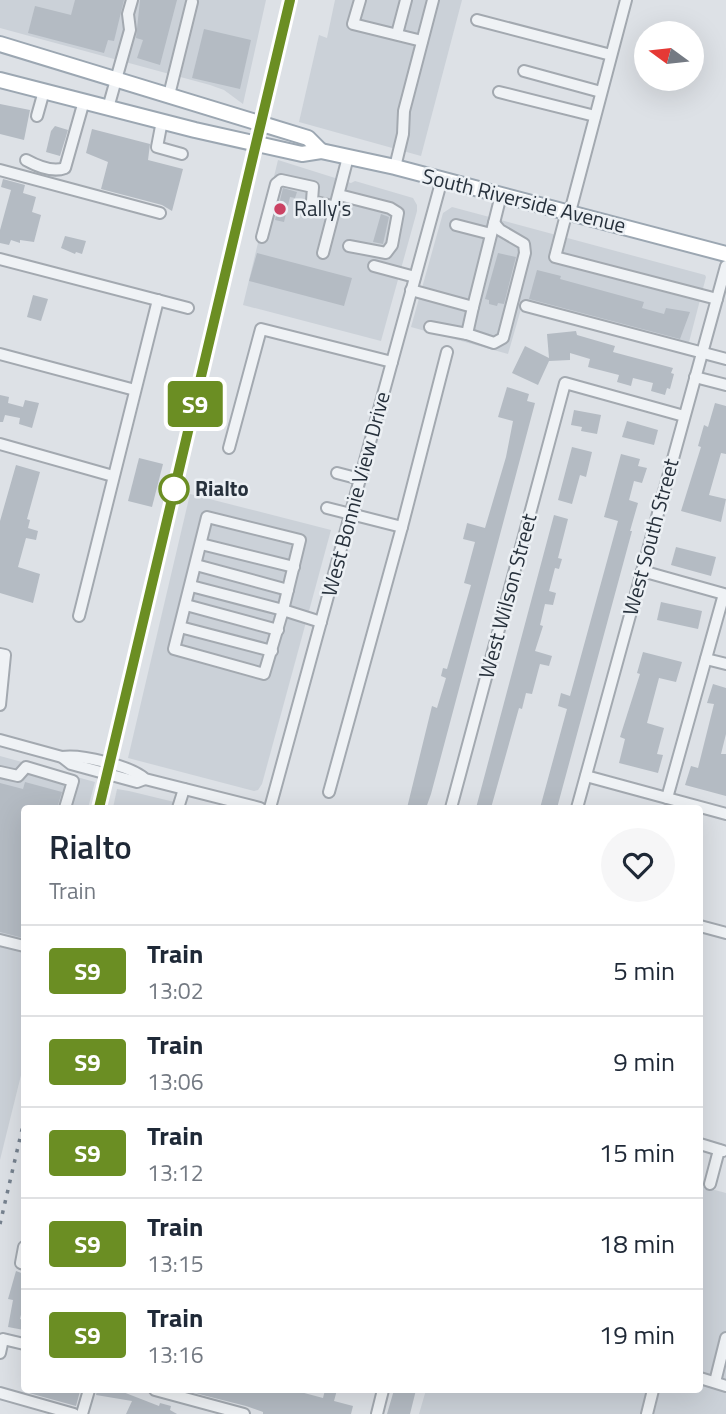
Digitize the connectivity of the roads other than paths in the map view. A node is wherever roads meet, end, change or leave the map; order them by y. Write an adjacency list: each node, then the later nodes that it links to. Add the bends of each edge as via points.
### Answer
1 (132, 0): 13 (street, via 130,30)
2 (360, 0): 8 (street, via 353,24)
3 (406, 0): 8 (street)
4 (433, 0): 9 (street)
5 (626, 0): 11 (street)
6 (192, 2): 18 (street)
7 (477, 20): 11 (street)
8 (397, 34): 9 (street)
9 (422, 41): 28 (street)
10 (0, 44): 13 (main road, South Riverside Avenue)
11 (611, 55): 17 (street)
12 (524, 71): 17 (street)
13 (116, 79): 18 (main road, South Riverside Avenue); 20 (street)
14 (0, 80): 15 (main road, South Riverside Avenue)
15 (44, 91): 19 (main road, South Riverside Avenue); 21 (street)
16 (499, 92): 22 (street)
17 (601, 92): 22 (street)
18 (169, 95): 24 (main road, South Riverside Avenue, via 308,138)
19 (84, 101): 20 (main road, South Riverside Avenue); 27 (street, via 65,168 58,171)
20 (108, 107): 23 (main road, South Riverside Avenue)
21 (37, 116)
22 (595, 116): 33 (street)
23 (162, 121): 24 (main road, South Riverside Avenue, via 302,154); 25 (street, via 157,147)
24 (321, 151): 26 (main road, South Riverside Avenue)
25 (182, 154)
26 (348, 157): 28 (main road, South Riverside Avenue); 32 (street)
27 (26, 160)
28 (395, 167): 30 (main road, South Riverside Avenue)
29 (0, 170): 34 (street)
30 (442, 179): 31 (main road, South Riverside Avenue); 45 (street, West Bonnie View Drive)
31 (501, 195): 33 (main road, South Riverside Avenue); 35 (street)
32 (338, 201): 38 (street, via 312,201 313,187 281,180); 39 (street, via 361,201 398,214 389,250 382,254); 40 (street)
33 (568, 211): 41 (main road, South Riverside Avenue); 47 (street, via 555,257)
34 (160, 213)
35 (494, 223): 37 (street); 53 (street, via 524,244 515,299 503,338 494,343)
36 (456, 225): 37 (street)
37 (491, 234): 50 (street)
38 (262, 237)
39 (349, 246)
40 (323, 253)
41 (726, 254)
42 (0, 259): 48 (street)
43 (374, 266): 45 (street)
44 (726, 266): 47 (street, West South Street)
45 (415, 277): 46 (street, West Bonnie View Drive)
46 (411, 290): 50 (street); 58 (street, West Bonnie View Drive)
47 (716, 299): 55 (street, West South Street)
48 (158, 300): 51 (street); 61 (street)
49 (526, 306): 55 (street)
50 (473, 307): 53 (street)
51 (188, 308)
52 (430, 327): 53 (street)
53 (467, 334)
54 (447, 352): 70 (street)
55 (702, 353): 57 (street); 59 (street, West South Street)
56 (0, 354): 61 (street)
57 (726, 359)
58 (392, 362): 64 (street, via 261,329); 67 (street, West Bonnie View Drive)
59 (695, 377): 60 (street); 62 (street, West South Street)
60 (726, 385)
61 (135, 390): 66 (street)
62 (684, 416): 74 (street, West South Street); 103 (street, West Wilson Street, via 565,383)
63 (0, 444): 66 (street)
64 (229, 448)
65 (337, 473): 67 (street)
66 (113, 476): 80 (street)
67 (360, 479): 69 (street, West Bonnie View Drive)
68 (327, 508): 69 (street)
69 (350, 515): 70 (street); 81 (street, West Bonnie View Drive)
70 (402, 527): 97 (street)
71 (201, 544): 72 (street); 73 (street); 73 (street, via 207,517 260,530 300,540)
72 (196, 565): 75 (street); 76 (street)
73 (294, 567): 76 (street)
74 (642, 571): 77 (street); 95 (street, West South Street)
75 (191, 586): 78 (street); 79 (street)
76 (288, 590): 79 (street)
77 (725, 590): 86 (street)
78 (186, 605): 82 (street); 83 (street)
79 (282, 610): 81 (street); 83 (street)
80 (79, 616)
81 (321, 622): 102 (street, West Bonnie View Drive)
82 (180, 626): 84 (street); 84 (street, via 174,649 264,674)
83 (278, 630): 84 (street)
84 (272, 651)
85 (0, 654): 88 (street, via 5,655)
86 (706, 659): 87 (street); 98 (street)
87 (726, 664)
88 (0, 705)
89 (0, 740): 90 (street)
90 (38, 751): 91 (street); 92 (street)
91 (62, 757): 94 (street); 96 (street, via 74,755 109,764)
92 (33, 769): 93 (street, via 26,767 18,776); 94 (street)
93 (0, 772)
94 (57, 776): 99 (street, via 73,781)
95 (586, 776): 98 (street); 104 (street, West South Street)
96 (184, 789): 100 (street); 101 (street)
97 (329, 792)
98 (667, 798): 105 (street)
99 (66, 805)
100 (179, 805)
101 (248, 805)
102 (271, 805)
103 (452, 805)
104 (579, 805)
105 (693, 805)
106 (703, 808): 107 (street)
107 (726, 814)
108 (703, 927): 109 (street)
109 (726, 933)
110 (0, 940): 111 (street)
111 (21, 945)
112 (703, 1145): 113 (street)
113 (723, 1151): 114 (street)
114 (710, 1184)
115 (726, 1338): 119 (street)
116 (21, 1343): 117 (street, via 3,1339)
117 (0, 1353)
118 (703, 1379): 119 (street)
119 (720, 1384)
120 (0, 1393): 125 (street)
121 (88, 1393): 126 (street)
122 (166, 1393): 127 (street)
123 (382, 1393): 128 (street)
124 (652, 1393): 129 (street)
125 (74, 1414)
126 (82, 1414)
127 (244, 1414)
128 (377, 1414)
129 (647, 1414)

